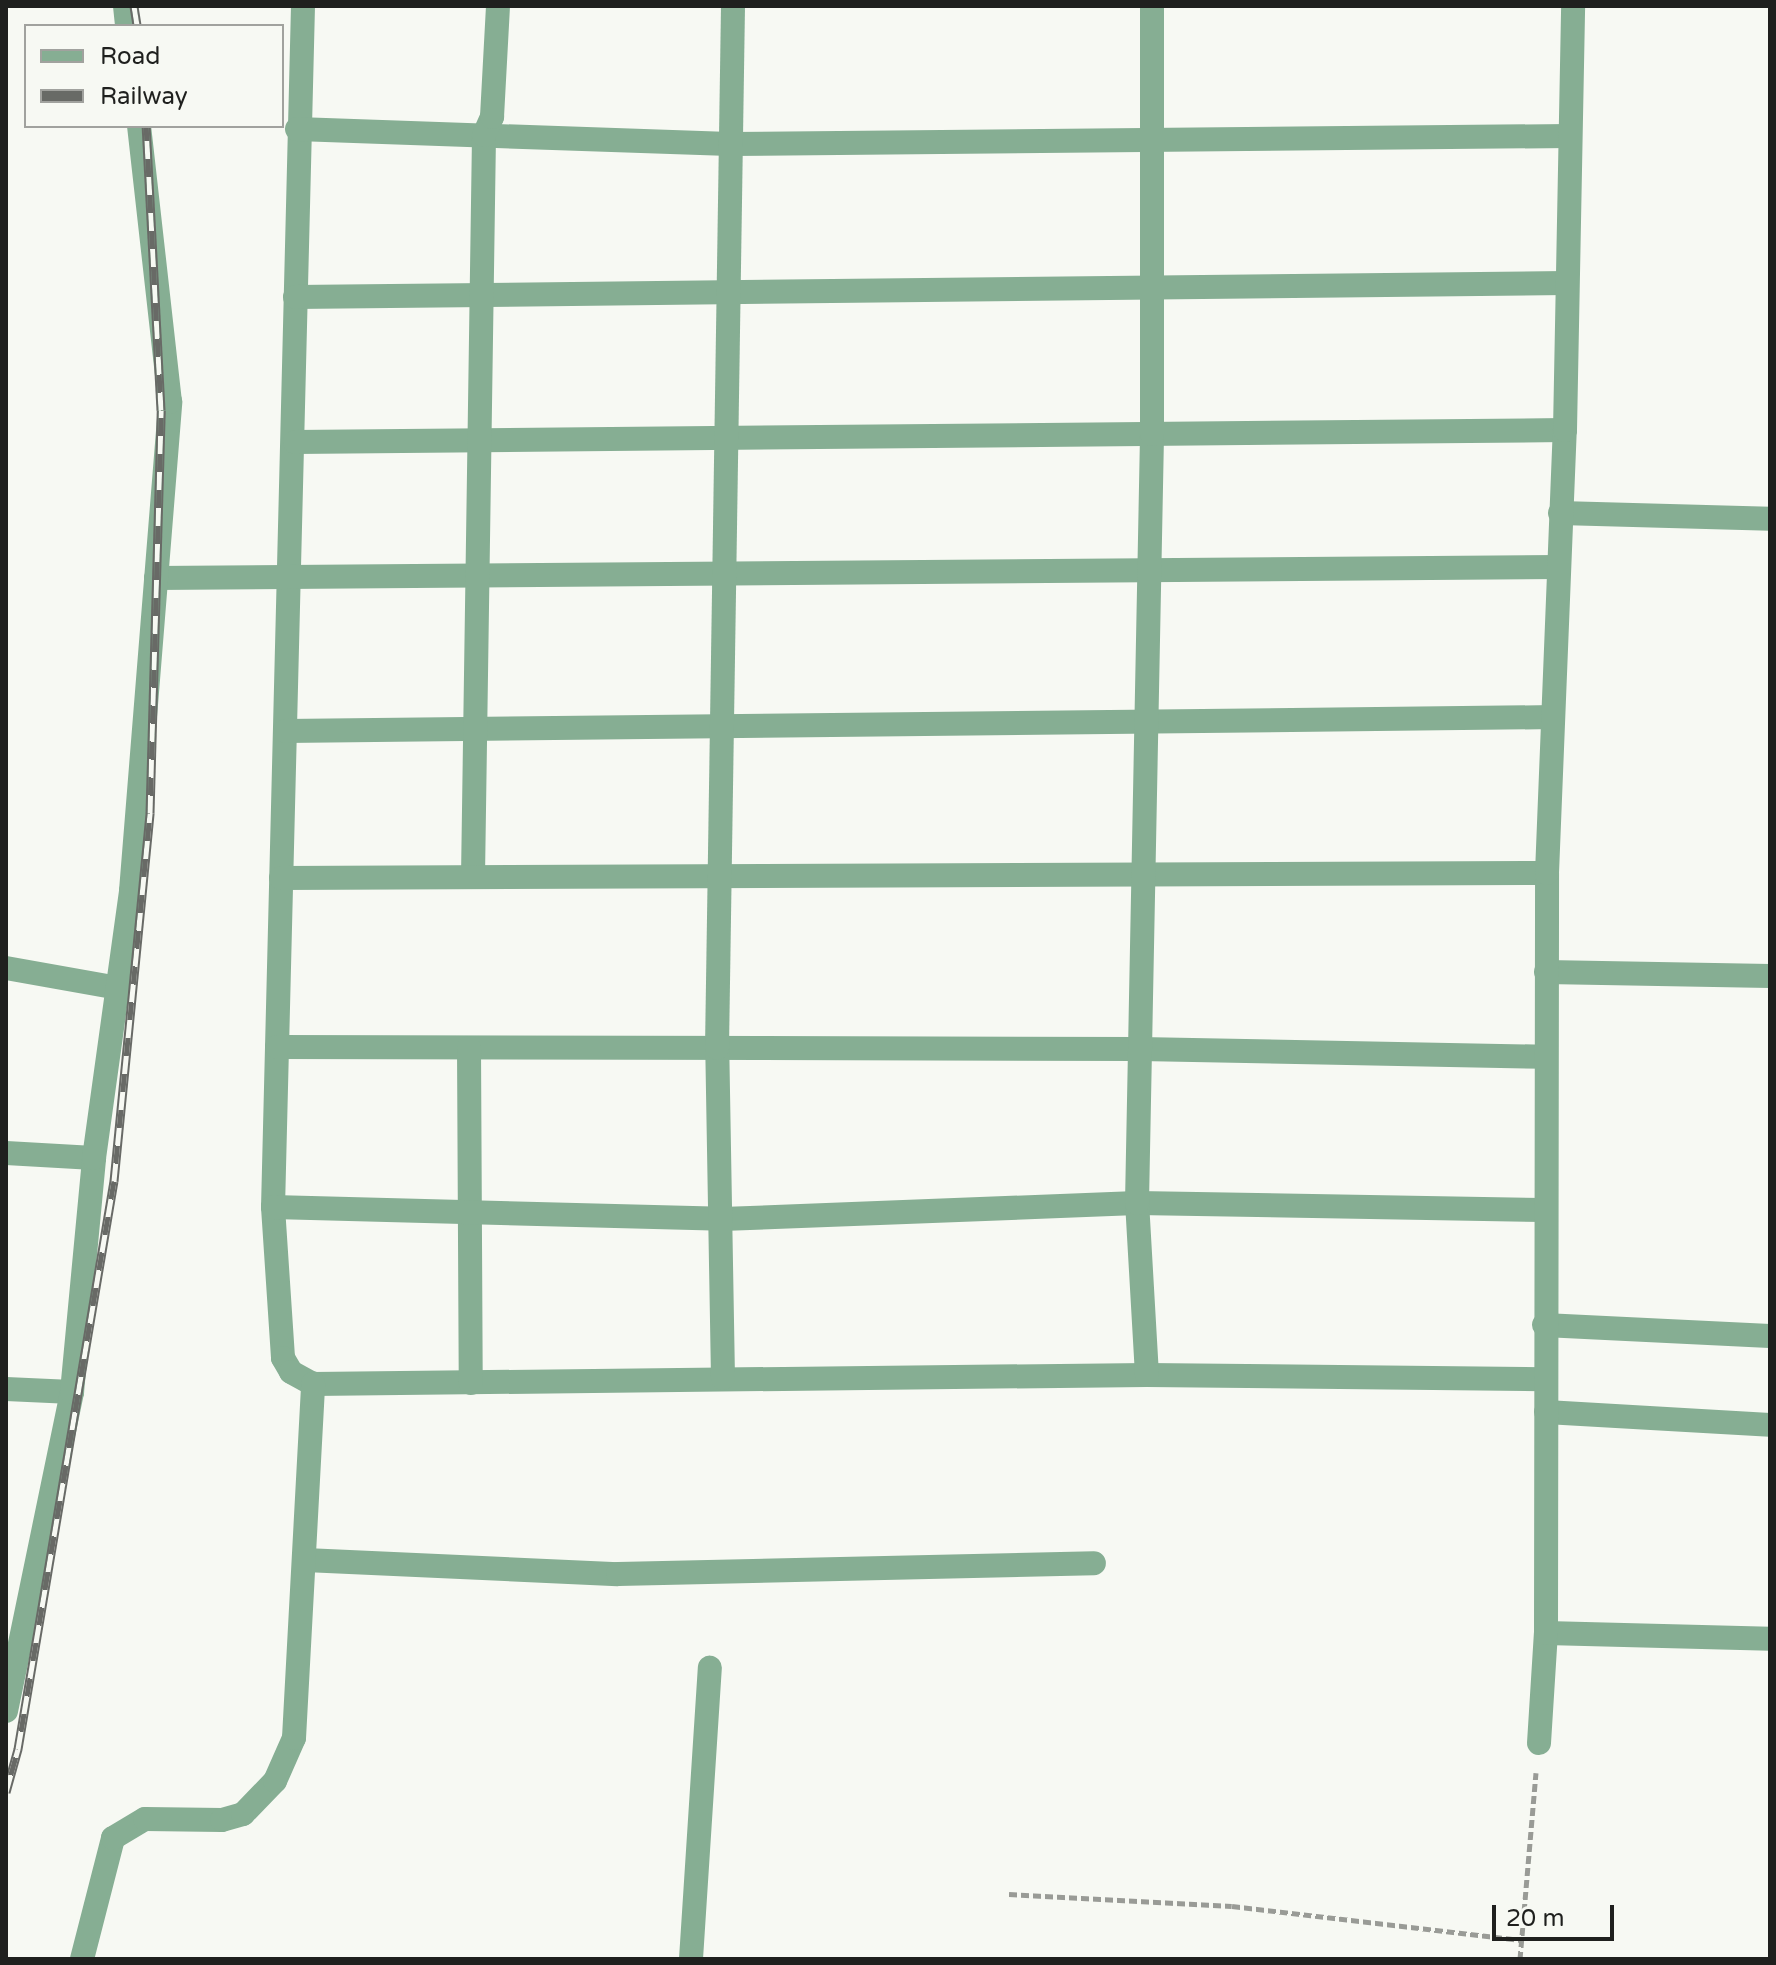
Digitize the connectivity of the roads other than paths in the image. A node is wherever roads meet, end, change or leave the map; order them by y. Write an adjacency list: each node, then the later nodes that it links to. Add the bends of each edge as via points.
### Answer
1 (303, 6): 7 (street)
2 (498, 6): 8 (street, via 492,117)
3 (733, 6): 11 (street)
4 (1152, 6): 10 (street)
5 (1573, 6): 9 (street)
6 (139, 128): 29 (street, via 170,402)
7 (297, 129): 8 (street); 16 (street)
8 (484, 135): 11 (street); 15 (street)
9 (1569, 136): 10 (street); 12 (street)
10 (1151, 142): 11 (street); 13 (street)
11 (730, 144): 14 (street)
12 (1566, 283): 13 (street); 17 (street)
13 (1151, 287): 14 (street); 18 (street)
14 (729, 292): 15 (street); 19 (street)
15 (482, 295): 16 (street); 20 (street)
16 (295, 297): 21 (street)
17 (1565, 430): 18 (street); 22 (street)
18 (1152, 434): 19 (street); 25 (street)
19 (730, 438): 20 (street); 26 (street)
20 (480, 440): 21 (street); 27 (street)
21 (295, 442): 28 (street)
22 (1560, 513): 23 (street); 24 (street)
23 (1770, 519)
24 (1558, 567): 25 (street); 30 (street)
25 (1148, 570): 26 (street); 31 (street)
26 (726, 573): 27 (street); 32 (street)
27 (475, 574): 28 (street); 33 (street)
28 (289, 575): 29 (street); 34 (street)
29 (156, 578): 43 (street)
30 (1553, 717): 31 (street); 35 (street)
31 (1145, 721): 32 (street); 36 (street)
32 (723, 726): 33 (street); 37 (street)
33 (472, 729): 34 (street); 38 (street)
34 (285, 731): 39 (street)
35 (1547, 873): 36 (street); 41 (street)
36 (1142, 875): 37 (street); 47 (street)
37 (720, 876): 38 (street); 46 (street)
38 (473, 877): 39 (street)
39 (281, 878): 44 (street)
40 (6, 968): 43 (street)
41 (1546, 972): 42 (street); 48 (street)
42 (1770, 976)
43 (118, 988): 50 (street)
44 (277, 1047): 45 (street); 52 (street)
45 (469, 1048): 46 (street); 54 (street)
46 (717, 1048): 47 (street); 55 (street)
47 (1140, 1049): 48 (street); 51 (street)
48 (1544, 1057): 53 (street)
49 (6, 1153): 50 (street)
50 (94, 1158): 64 (street)
51 (1137, 1203): 53 (street); 55 (street); 58 (street)
52 (273, 1207): 54 (street); 62 (street, via 283,1358 291,1372)
53 (1544, 1210): 56 (street)
54 (473, 1212): 55 (street); 61 (street)
55 (722, 1219): 59 (street)
56 (1544, 1325): 57 (street); 60 (street)
57 (1770, 1336)
58 (1147, 1375): 59 (street); 60 (street)
59 (723, 1378): 61 (street)
60 (1544, 1379): 65 (street)
61 (471, 1383): 62 (street)
62 (313, 1384): 67 (street)
63 (6, 1389): 64 (street)
64 (72, 1392): 72 (street)
65 (1546, 1412): 66 (street); 69 (street)
66 (1770, 1425)
67 (305, 1560): 68 (street, via 618,1574); 74 (street, via 294,1738 275,1781 264,1798 234,1818 145,1819 113,1838)
68 (1094, 1563)
69 (1546, 1633): 70 (street); 73 (street)
70 (1770, 1639)
71 (710, 1668): 75 (street)
72 (8, 1697)
73 (1539, 1743)
74 (82, 1959)
75 (691, 1959)

